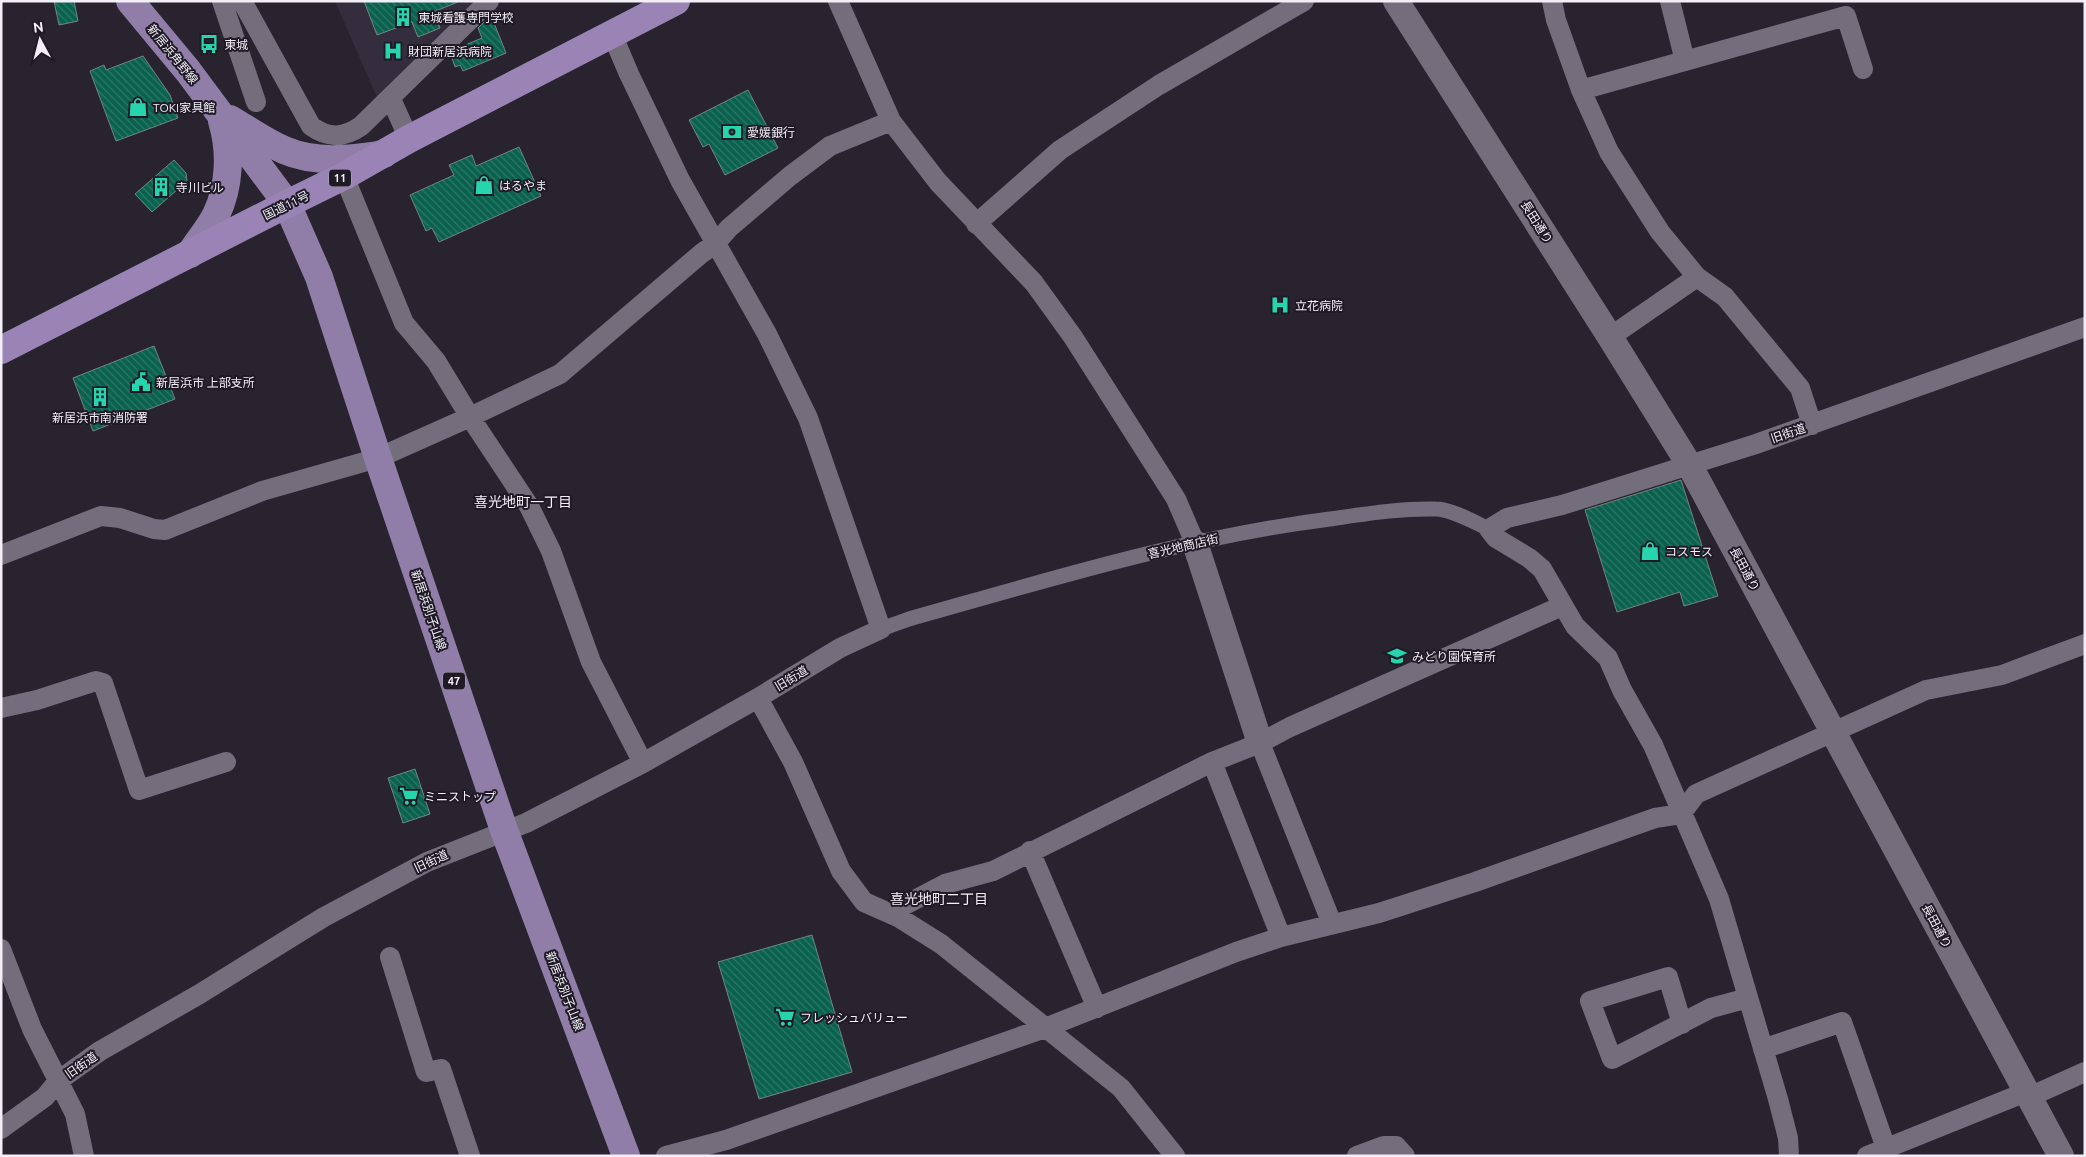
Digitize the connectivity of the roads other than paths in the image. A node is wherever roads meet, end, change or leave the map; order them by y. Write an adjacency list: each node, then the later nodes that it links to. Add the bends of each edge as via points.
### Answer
1 (222, 1): 16 (street)
2 (242, 1): 15 (street, via 311,126 320,133 350,134)
3 (489, 1): 15 (street)
4 (676, 1): 11 (highway, 国道11号 / 11)
5 (838, 1): 18 (street)
6 (1304, 1): 23 (street, via 1159,85 1060,150)
7 (1396, 1): 28 (street, 長田通り)
8 (1552, 1): 14 (street)
9 (1670, 1): 12 (street)
10 (140, 4): 17 (main road, 新居浜角野線)
11 (612, 34): 19 (highway, 国道11号 / 11); 24 (street, via 676,172)
12 (1685, 61): 13 (street, via 1846,16); 14 (street)
13 (1863, 69)
14 (1581, 90): 26 (street, via 1609,152 1660,232)
15 (391, 99): 19 (street)
16 (256, 102)
17 (220, 113): 20 (main road, via 283,150 304,157 326,159); 22 (main road, 新居浜角野線); 25 (main road, via 228,139 226,184 216,215)
18 (891, 121): 23 (street, via 938,182); 24 (street, via 830,146 790,176)
19 (409, 139): 20 (highway, 国道11号 / 11)
20 (384, 154): 21 (highway, 国道11号 / 11)
21 (344, 176): 22 (highway, 国道11号 / 11); 30 (street, via 404,323 436,361)
22 (287, 204): 25 (highway, 国道11号 / 11); 32 (main road, 新居浜別子山線 / 47, via 319,277)
23 (976, 224): 35 (street, via 1034,283 1073,337 1176,499)
24 (715, 244): 30 (street, via 560,374); 38 (street, via 767,334 808,418)
25 (190, 254): 29 (highway, 国道11号 / 11)
26 (1697, 278): 28 (street); 31 (street, via 1725,297 1800,388)
27 (2085, 327): 31 (street, 旧街道)
28 (1610, 337): 33 (street, 長田通り)
29 (1, 350)
30 (470, 417): 32 (street); 46 (street, via 529,506 552,551 591,662)
31 (1812, 425): 33 (street, 旧街道)
32 (378, 458): 36 (street, via 262,491 166,530 101,516); 48 (main road, 新居浜別子山線 / 47)
33 (1690, 466): 34 (street, 旧街道, via 1562,505 1507,518); 42 (street, 長田通り)
34 (1489, 529): 35 (street, 喜光地商店街, via 1438,509 1388,511 1293,524); 37 (street, via 1496,538 1542,569)
35 (1195, 543): 38 (street, 喜光地商店街, via 1018,588); 43 (street)
36 (1, 555)
37 (1562, 606): 43 (street); 47 (street, via 1575,626 1608,658 1653,745)
38 (881, 629): 40 (street, 旧街道, via 840,648)
39 (2085, 644): 42 (street, via 2002,675 1926,690)
40 (758, 698): 46 (street, 旧街道); 50 (street, via 794,762 841,871 864,902)
41 (2, 706): 44 (street, via 37,700 96,680 104,683 139,790)
42 (1833, 733): 47 (street, via 1696,794); 62 (street, 長田通り)
43 (1260, 743): 45 (street); 51 (street)
44 (226, 762)
45 (1212, 762): 49 (street); 52 (street)
46 (643, 763): 48 (street, 旧街道, via 526,823)
47 (1681, 814): 51 (street, via 1655,818 1475,882 1379,913); 55 (street, via 1718,900)
48 (504, 830): 61 (street, 旧街道, via 427,862 324,916 100,1052); 67 (main road, 新居浜別子山線 / 47)
49 (1030, 851): 50 (street, via 993,871 946,884 903,906); 56 (street)
50 (898, 917): 58 (street, via 941,944)
51 (1332, 924): 52 (street)
52 (1281, 937): 56 (street)
53 (1, 949): 61 (street, via 32,1029)
54 (390, 957): 66 (street, via 426,1072 442,1068)
55 (1748, 998): 57 (street, via 1712,1008); 59 (street)
56 (1096, 1008): 58 (street)
57 (1682, 1024): 57 (street, via 1612,1058 1590,1001 1668,977)
58 (1045, 1028): 68 (street, via 726,1140); 69 (street, via 1121,1088)
59 (1763, 1048): 64 (street, via 1842,1022); 72 (street, via 1788,1138)
60 (2085, 1072): 62 (street)
61 (58, 1081): 63 (street, 旧街道, via 45,1097); 65 (street, via 75,1114)
62 (2028, 1094): 64 (street); 73 (street, 長田通り)
63 (1, 1129)
64 (1876, 1152)
65 (84, 1156)
66 (470, 1156)
67 (626, 1156)
68 (666, 1156)
69 (1175, 1156)
70 (1357, 1156): 71 (street, via 1384,1146 1396,1146)
71 (1405, 1156)
72 (1789, 1156)
73 (2061, 1156)

